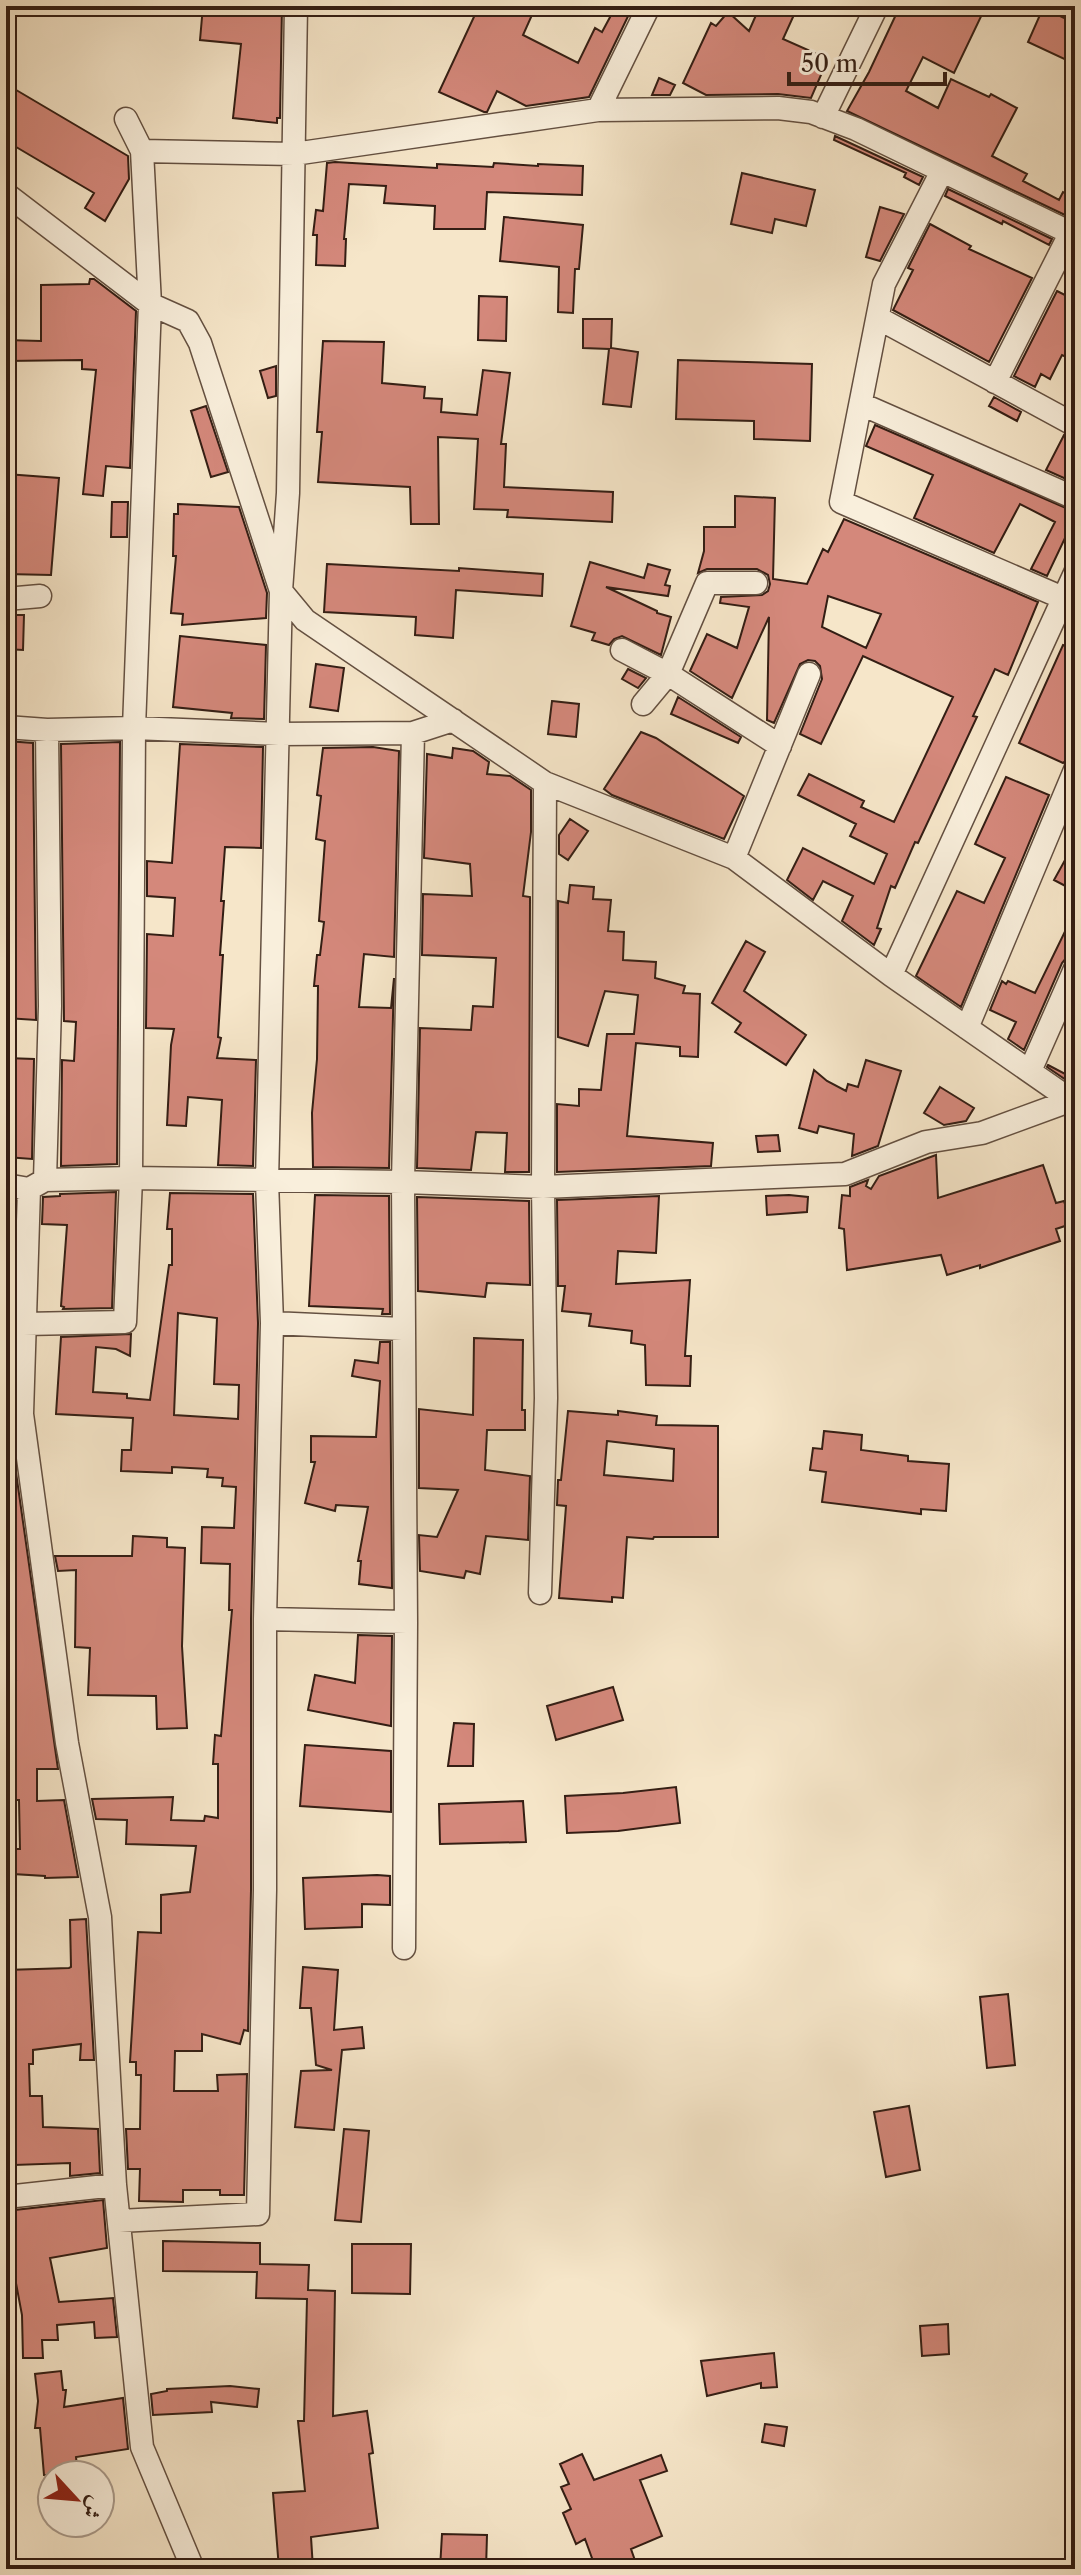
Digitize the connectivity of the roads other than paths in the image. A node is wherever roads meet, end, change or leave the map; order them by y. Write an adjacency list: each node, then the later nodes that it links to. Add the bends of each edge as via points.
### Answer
1 (296, 6): 8 (street)
2 (649, 6): 4 (street)
3 (877, 6): 5 (street)
4 (598, 110): 5 (street, via 778,108); 8 (street)
5 (823, 117): 9 (street)
6 (126, 119): 7 (street)
7 (142, 151): 8 (street); 12 (street)
8 (294, 154): 20 (street, via 288,493)
9 (942, 171): 11 (street); 13 (street, via 884,284)
10 (6, 194): 12 (street)
11 (1074, 231): 14 (street)
12 (150, 304): 20 (street, via 188,321 200,343); 29 (street)
13 (878, 318): 14 (street); 15 (street)
14 (995, 382): 16 (street)
15 (861, 404): 17 (street); 19 (street, via 841,502)
16 (1075, 425)
17 (1075, 498)
18 (756, 583): 24 (street, via 707,583)
19 (1071, 583): 38 (street)
20 (281, 591): 27 (street, via 305,620); 32 (street)
21 (40, 596): 22 (street)
22 (6, 599)
23 (622, 650): 24 (street)
24 (668, 674): 26 (street); 33 (street)
25 (809, 674): 33 (street)
26 (643, 704)
27 (453, 720): 31 (street); 35 (street)
28 (6, 727): 30 (street)
29 (134, 728): 30 (street); 32 (street); 42 (street)
30 (47, 730): 45 (street, via 50,1006)
31 (413, 733): 32 (street); 44 (street)
32 (279, 734): 43 (street)
33 (780, 746): 36 (street)
34 (1075, 770): 39 (street)
35 (545, 783): 36 (street); 47 (street)
36 (734, 858): 38 (street)
37 (1075, 969): 40 (street)
38 (891, 975): 39 (street)
39 (967, 1028): 40 (street)
40 (1030, 1071): 41 (street)
41 (1073, 1102): 47 (street, via 982,1133 926,1142 845,1174)
42 (131, 1178): 43 (street); 45 (street); 50 (street, via 125,1322)
43 (267, 1181): 44 (street); 49 (street)
44 (403, 1182): 47 (street); 51 (street)
45 (37, 1184): 46 (street); 48 (street)
46 (6, 1185)
47 (543, 1187): 52 (street, via 546,1398)
48 (16, 1291): 50 (street)
49 (272, 1323): 51 (street); 53 (street)
50 (24, 1324): 56 (street, via 22,1414 36,1525 67,1743 100,1917)
51 (402, 1329): 54 (street)
52 (540, 1593)
53 (265, 1619): 54 (street); 58 (street, via 258,2214)
54 (406, 1622): 55 (street)
55 (404, 1948)
56 (115, 2185): 57 (street); 58 (street)
57 (6, 2197)
58 (119, 2221): 59 (street, via 142,2447)
59 (193, 2569)

